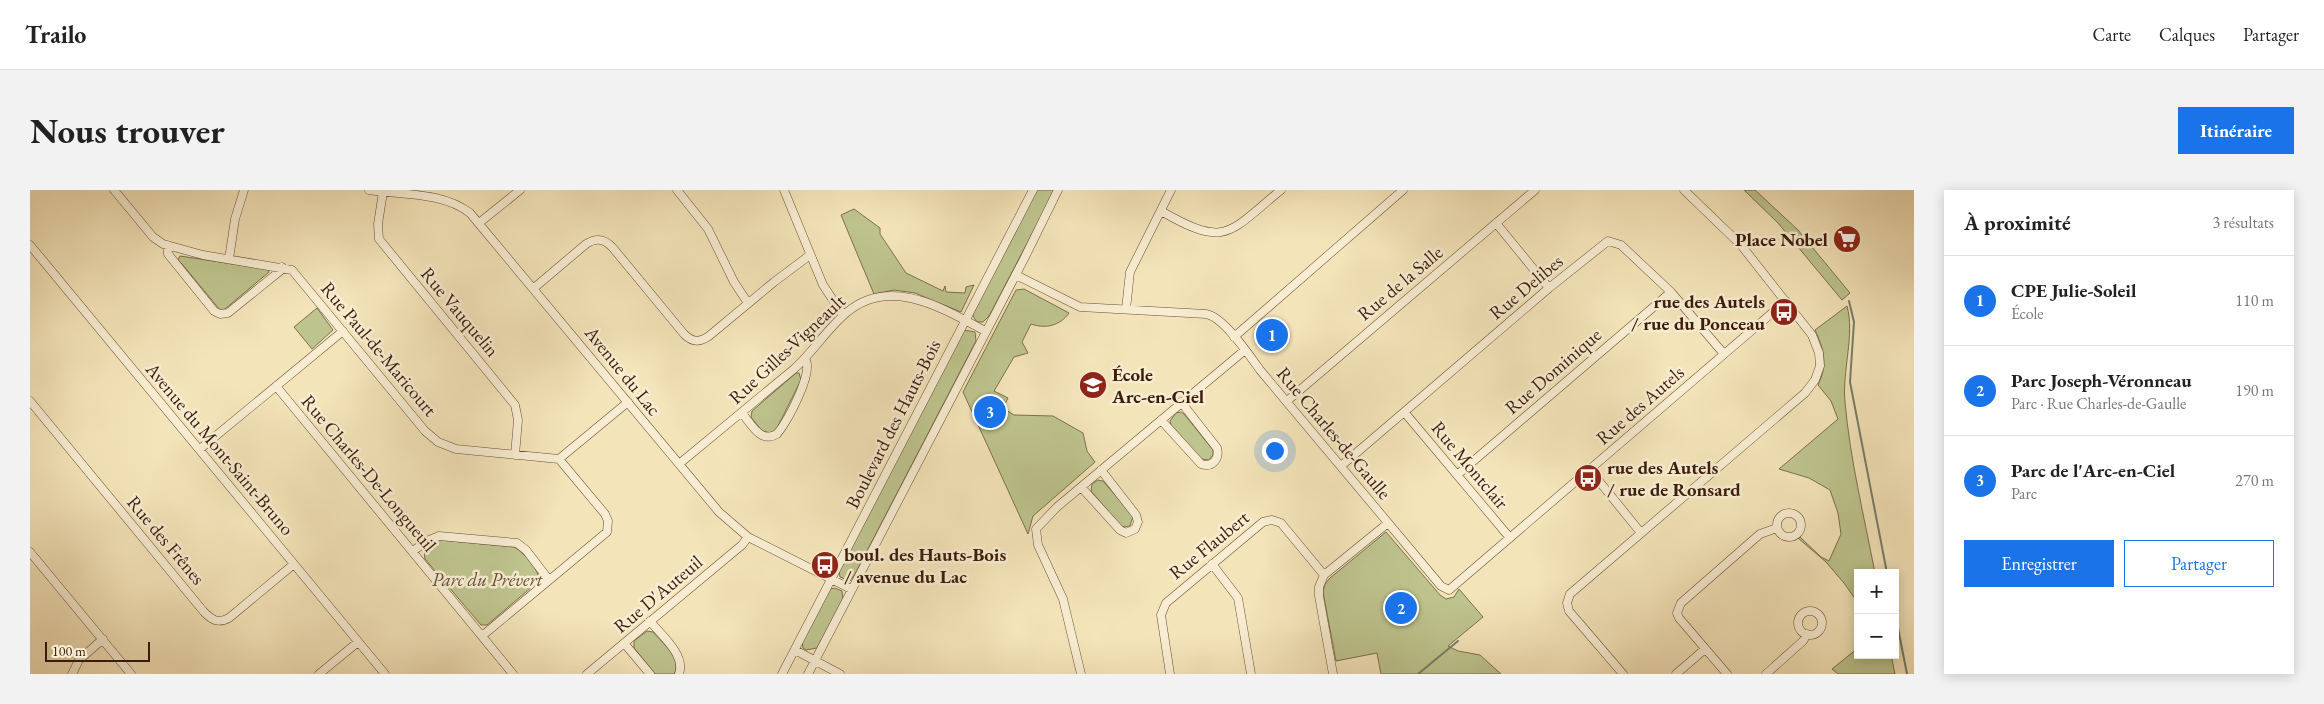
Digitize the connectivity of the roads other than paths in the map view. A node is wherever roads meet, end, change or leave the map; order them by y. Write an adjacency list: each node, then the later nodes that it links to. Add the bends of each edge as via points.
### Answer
1 (114, 190): 20 (street, Rue Paul-de-Maricourt, via 153,237)
2 (244, 190): 22 (street)
3 (369, 190): 14 (street, Avenue du Lac)
4 (520, 190): 17 (street)
5 (677, 190): 29 (street, via 708,229)
6 (784, 190): 21 (street)
7 (1033, 190): 32 (street, Boulevard des Hauts-Bois)
8 (1058, 190): 24 (street, Boulevard des Hauts-Bois)
9 (1172, 190): 16 (street)
10 (1281, 190): 16 (street, via 1228,232 1198,231)
11 (1403, 190): 35 (street)
12 (1535, 190): 18 (street, Rue de la Salle)
13 (1684, 190): 28 (street, via 1734,237)
14 (383, 192): 15 (street, Avenue du Lac); 48 (street, Rue Vauquelin, via 379,240 515,405 518,420)
15 (431, 194): 17 (street, Avenue du Lac, via 459,205)
16 (1161, 211): 30 (street, via 1130,272)
17 (479, 223): 25 (street, Avenue du Lac)
18 (1496, 223): 26 (street); 41 (street, Rue de la Salle)
19 (30, 245): 47 (street, Avenue du Mont-Saint-Bruno)
20 (167, 246): 22 (street, Rue Paul-de-Maricourt); 23 (street, via 168,254 214,311 220,314 232,310)
21 (810, 255): 29 (street); 31 (street, via 826,290)
22 (229, 259): 23 (street, Rue Paul-de-Maricourt)
23 (282, 267): 33 (street, Rue Paul-de-Maricourt, via 293,271)
24 (1016, 275): 30 (street, Rue Charles-de-Gaulle, via 1077,306); 34 (street, Boulevard des Hauts-Bois)
25 (534, 288): 29 (street, via 586,244 601,239 614,248 693,341 705,340); 42 (street, Avenue du Lac)
26 (1550, 288): 27 (street, Rue Delibes, via 1608,241 1621,245); 45 (street, Rue Delibes)
27 (1671, 292): 37 (street, Rue Delibes); 54 (street, Rue Dominique)
28 (1786, 301): 37 (street, Rue des Autels); 58 (street, via 1812,334 1818,349 1820,366 1813,384)
29 (748, 303)
30 (1126, 309): 35 (street, Rue Charles-de-Gaulle, via 1209,314)
31 (843, 315): 32 (street, Rue Gilles-Vigneault, via 864,302 898,296 926,302); 38 (street, Rue Gilles-Vigneault)
32 (964, 321): 34 (street, Rue Gilles-Vigneault); 68 (street, Boulevard des Hauts-Bois)
33 (343, 331): 39 (street); 48 (street, Rue Paul-de-Maricourt, via 436,441 460,450)
34 (985, 331): 70 (street, Boulevard des Hauts-Bois)
35 (1234, 337): 36 (street, Rue Charles-de-Gaulle)
36 (1245, 350): 41 (street, Rue Charles-de-Gaulle); 43 (street)
37 (1724, 354): 53 (street, Rue des Autels)
38 (806, 359): 44 (street, Rue Gilles-Vigneault); 44 (street, via 809,367 806,378 777,434 770,437 760,435)
39 (276, 386): 47 (street); 62 (street, Rue Charles-De-Longueuil)
40 (30, 401): 64 (street, Rue des Frênes, via 213,620 221,622 228,618)
41 (1286, 401): 51 (street, Rue Charles-de-Gaulle)
42 (628, 402): 49 (street); 50 (street, Avenue du Lac)
43 (1181, 402): 46 (street); 46 (street, via 1217,448 1218,456 1214,463 1208,466 1201,464)
44 (742, 413): 50 (street, Rue Gilles-Vigneault)
45 (1404, 413): 51 (street, Rue Delibes); 54 (street, Rue Montclair)
46 (1161, 420): 52 (street)
47 (200, 449): 64 (street, Avenue du Mont-Saint-Bruno)
48 (515, 455): 49 (street, Rue Paul-de-Maricourt)
49 (558, 458): 69 (street, via 606,514 608,526 605,535)
50 (679, 464): 59 (street, Avenue du Lac, via 719,512)
51 (1341, 466): 56 (street, Rue Charles-de-Gaulle)
52 (1101, 470): 55 (street); 55 (street, via 1136,514 1138,522 1135,529 1126,533 1120,530)
53 (1590, 470): 58 (street); 60 (street, Rue des Autels)
54 (1457, 475): 60 (street, Rue Montclair)
55 (1081, 487): 92 (street, via 1041,521 1035,532 1063,599)
56 (1388, 523): 67 (street); 71 (street, Rue Charles-de-Gaulle)
57 (1777, 528): 78 (street, via 1760,534 1680,603 1678,615)
58 (1641, 533): 96 (street, via 1572,592 1567,600 1570,611)
59 (748, 536): 68 (street, Avenue du Lac); 72 (street, Rue D'Auteuil, via 742,545)
60 (1510, 538): 71 (street, Rue des Autels, via 1453,588)
61 (30, 552): 63 (street)
62 (413, 552): 69 (street, via 439,536 517,543); 74 (street, Rue Charles-De-Longueuil)
63 (38, 561): 66 (street); 75 (street)
64 (294, 564): 76 (street, Avenue du Mont-Saint-Bruno)
65 (1212, 564): 67 (street, Rue Flaubert, via 1262,522 1272,520 1284,526); 93 (street, Rue Flaubert, via 1168,600 1162,609); 94 (street, via 1238,598)
66 (30, 567)
67 (1324, 575): 95 (street, via 1319,596)
68 (830, 579): 70 (street, Avenue du Lac); 79 (street, Boulevard des Hauts-Bois)
69 (549, 580): 74 (street)
70 (851, 589): 80 (street, Boulevard des Hauts-Bois)
71 (1446, 590)
72 (650, 621): 77 (street, Rue D'Auteuil); 88 (street, via 680,658)
73 (1807, 634): 99 (street)
74 (482, 636): 85 (street, Rue Charles-De-Longueuil)
75 (103, 639): 81 (street, via 79,660); 82 (street)
76 (358, 642): 83 (street); 84 (street, Avenue du Mont-Saint-Bruno)
77 (624, 643): 86 (street, Rue D'Auteuil); 87 (street)
78 (1705, 649): 97 (street); 98 (street)
79 (795, 650): 80 (street); 89 (street, Boulevard des Hauts-Bois)
80 (815, 660): 90 (street, Boulevard des Hauts-Bois); 91 (street)
81 (72, 674)
82 (131, 674)
83 (320, 674)
84 (385, 674)
85 (513, 674)
86 (587, 674)
87 (650, 674)
88 (679, 674)
89 (782, 674)
90 (808, 674)
91 (840, 674)
92 (1081, 674)
93 (1170, 674)
94 (1251, 674)
95 (1333, 674)
96 (1623, 674)
97 (1676, 674)
98 (1727, 674)
99 (1766, 674)

